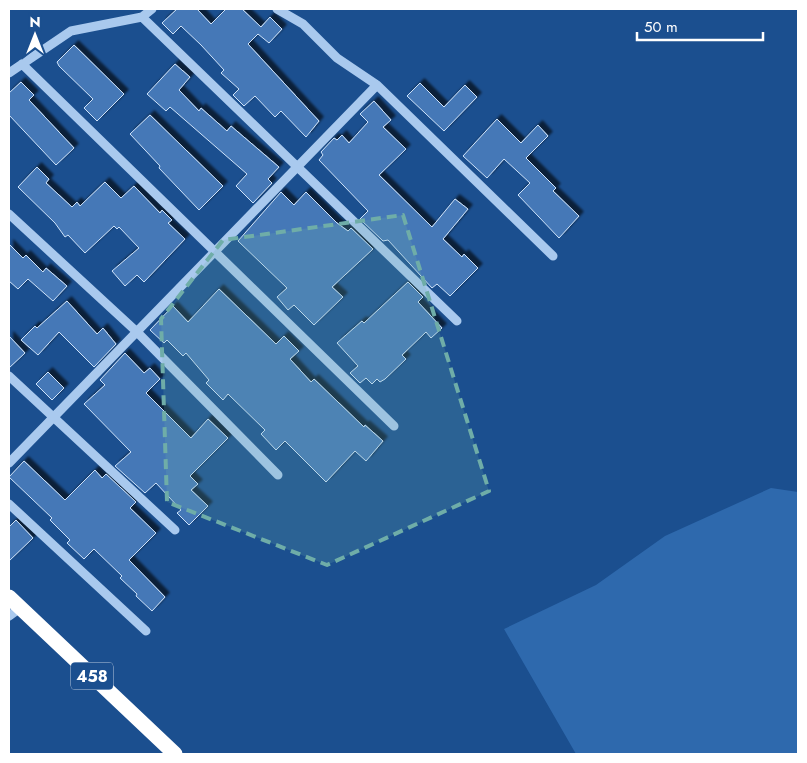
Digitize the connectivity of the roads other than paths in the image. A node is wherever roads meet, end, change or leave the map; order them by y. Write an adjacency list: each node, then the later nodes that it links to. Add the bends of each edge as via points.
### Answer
1 (152, 9): 3 (street)
2 (277, 9): 6 (street, via 303,24 337,58)
3 (142, 17): 4 (street, via 71,32); 7 (street)
4 (22, 64): 5 (street); 9 (street)
5 (9, 73)
6 (377, 85): 7 (street); 10 (street)
7 (297, 168): 9 (street); 11 (street)
8 (9, 214): 12 (street)
9 (216, 251): 12 (street); 15 (street)
10 (553, 256)
11 (457, 321)
12 (137, 332): 14 (street); 17 (street)
13 (9, 376): 14 (street)
14 (52, 418): 16 (street); 19 (street)
15 (394, 426)
16 (9, 463)
17 (278, 475)
18 (9, 504): 22 (street)
19 (175, 530)
20 (9, 597): 21 (highway, 458)
21 (15, 612): 23 (highway, 458)
22 (146, 632)
23 (175, 754)

